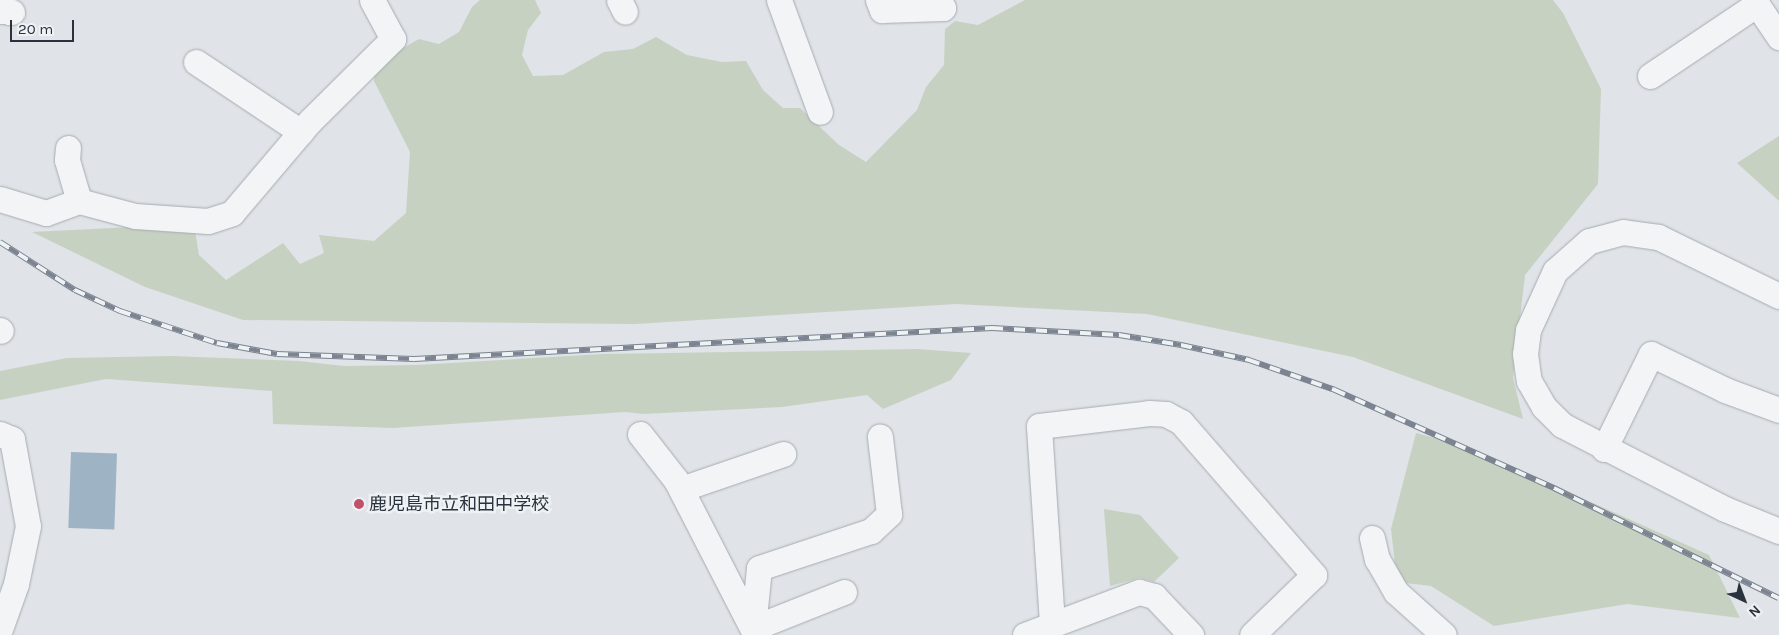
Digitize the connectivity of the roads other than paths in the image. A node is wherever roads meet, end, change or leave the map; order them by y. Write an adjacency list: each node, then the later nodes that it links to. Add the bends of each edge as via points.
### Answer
1 (372, 0): 10 (street, via 393,40)
2 (779, 0): 9 (street)
3 (878, 0): 4 (street, via 882,10 943,8)
4 (939, 0)
5 (1763, 6): 6 (street); 8 (street)
6 (1779, 37)
7 (196, 62): 10 (street)
8 (1666, 73)
9 (820, 112)
10 (301, 132): 13 (street, via 232,213 208,221 135,216)
11 (68, 148): 13 (street, via 67,160)
12 (0, 199): 13 (street, via 46,213)
13 (79, 201)
14 (1779, 296): 19 (street, via 1658,238 1622,232 1589,241 1570,256 1554,271 1528,330 1525,354 1528,381 1544,407 1562,425)
15 (1779, 410): 19 (street, via 1725,390 1651,354)
16 (0, 434): 26 (street, via 12,439 28,526 16,584)
17 (640, 434): 21 (street)
18 (880, 437): 27 (street, via 889,514 871,531 759,568)
19 (1604, 449): 22 (street, via 1725,510)
20 (783, 454): 21 (street)
21 (680, 490): 27 (street)
22 (1779, 531)
23 (1372, 538): 31 (street, via 1377,559 1396,592)
24 (844, 592): 27 (street)
25 (1052, 623): 28 (street); 29 (street, via 1139,592 1154,596); 30 (street, via 1039,426 1149,412 1166,414 1181,422 1314,575)
26 (0, 629)
27 (754, 632)
28 (1025, 635)
29 (1191, 635)
30 (1252, 635)
31 (1444, 635)

